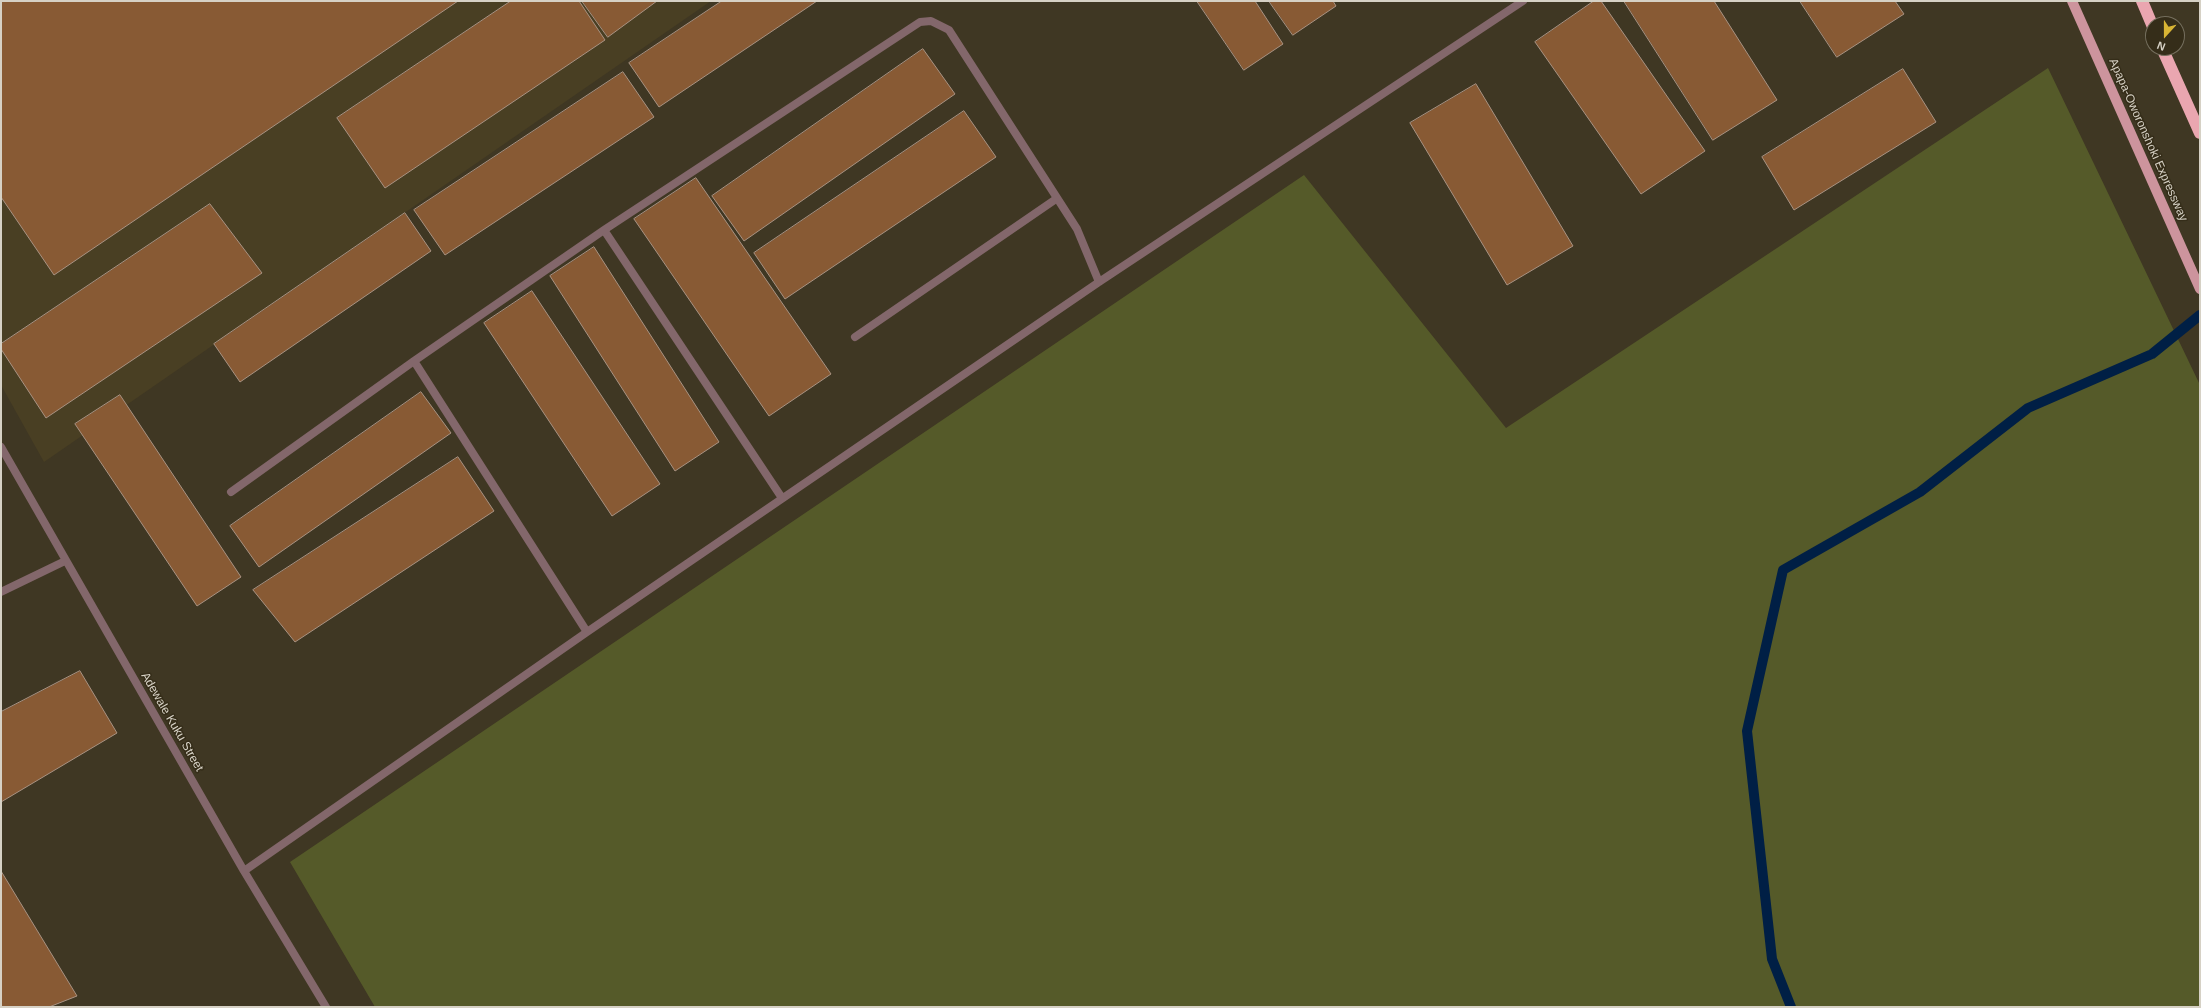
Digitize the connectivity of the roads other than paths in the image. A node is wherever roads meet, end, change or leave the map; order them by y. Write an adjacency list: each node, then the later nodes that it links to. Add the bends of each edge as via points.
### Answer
1 (1523, 1): 9 (street)
2 (2072, 1): 10 (main road, Apapa-Oworonshoki Expressway)
3 (2142, 1): 4 (highway)
4 (2148, 16)
5 (2166, 56): 6 (highway)
6 (2200, 133)
7 (1056, 199): 8 (street, via 949,30 931,21 920,22); 9 (street, via 1077,229); 11 (street)
8 (604, 230): 12 (street); 15 (street)
9 (1099, 282): 15 (street)
10 (2200, 289)
11 (856, 337)
12 (414, 361): 14 (street); 18 (street)
13 (1, 447): 16 (street, Adewale Kuku Street)
14 (230, 492)
15 (782, 498): 18 (street)
16 (65, 561): 17 (street); 19 (street, Adewale Kuku Street)
17 (1, 592)
18 (587, 632): 19 (street)
19 (244, 871): 20 (street, Adewale Kuku Street)
20 (326, 1007)

